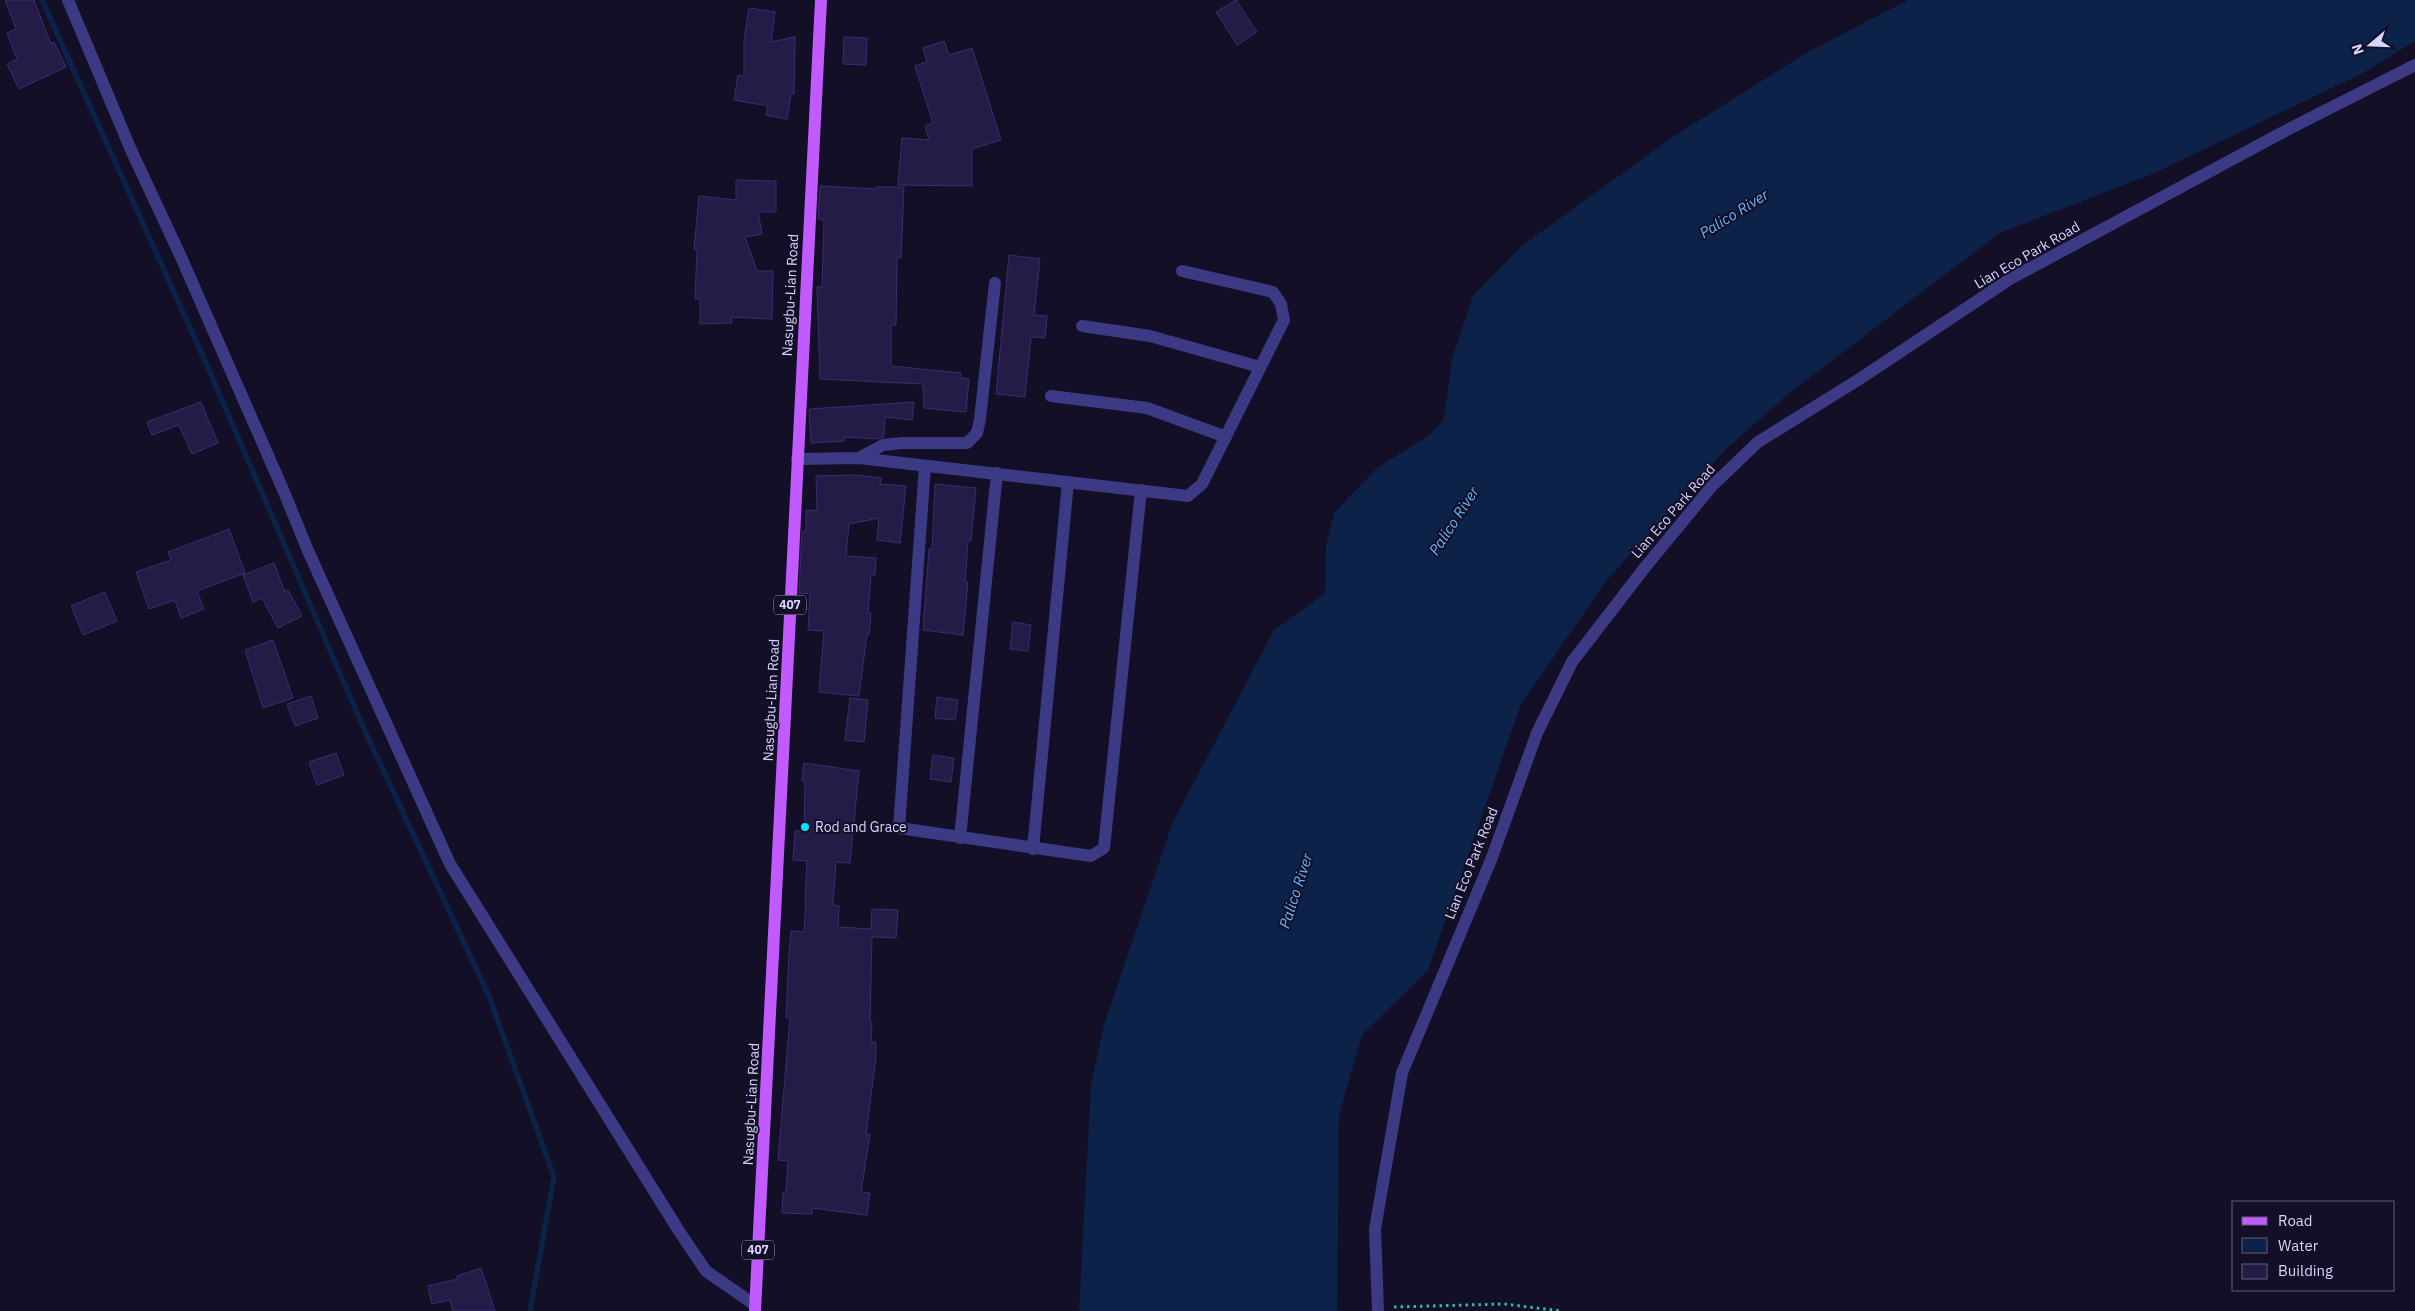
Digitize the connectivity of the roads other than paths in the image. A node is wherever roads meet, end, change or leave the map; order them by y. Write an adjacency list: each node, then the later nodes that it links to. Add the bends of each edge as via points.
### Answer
1 (68, 0): 18 (street, via 313,562 450,864 679,1232 706,1271)
2 (821, 0): 11 (main road, Nasugbu-Lian Road / 407)
3 (2415, 65): 19 (street, Lian Eco Park Road, via 2010,279 1758,442 1706,494 1572,662 1537,734 1490,860 1402,1073 1375,1229)
4 (1182, 271): 7 (street, via 1273,292 1282,304 1284,320)
5 (994, 283): 10 (street, via 976,433 968,443 883,445)
6 (1082, 326): 7 (street, via 1150,336)
7 (1260, 367): 9 (street)
8 (1051, 396): 9 (street, via 1146,408)
9 (1226, 436): 15 (street, via 1202,484 1188,496)
10 (859, 458): 11 (street); 12 (street)
11 (797, 459): 18 (main road, Nasugbu-Lian Road / 407)
12 (926, 466): 13 (street); 16 (street, via 899,828)
13 (996, 474): 14 (street); 16 (street)
14 (1068, 482): 15 (street); 17 (street)
15 (1141, 490): 17 (street, via 1104,848 1091,856)
16 (960, 838): 17 (street)
17 (1033, 849)
18 (755, 1308)
19 (1378, 1309)

